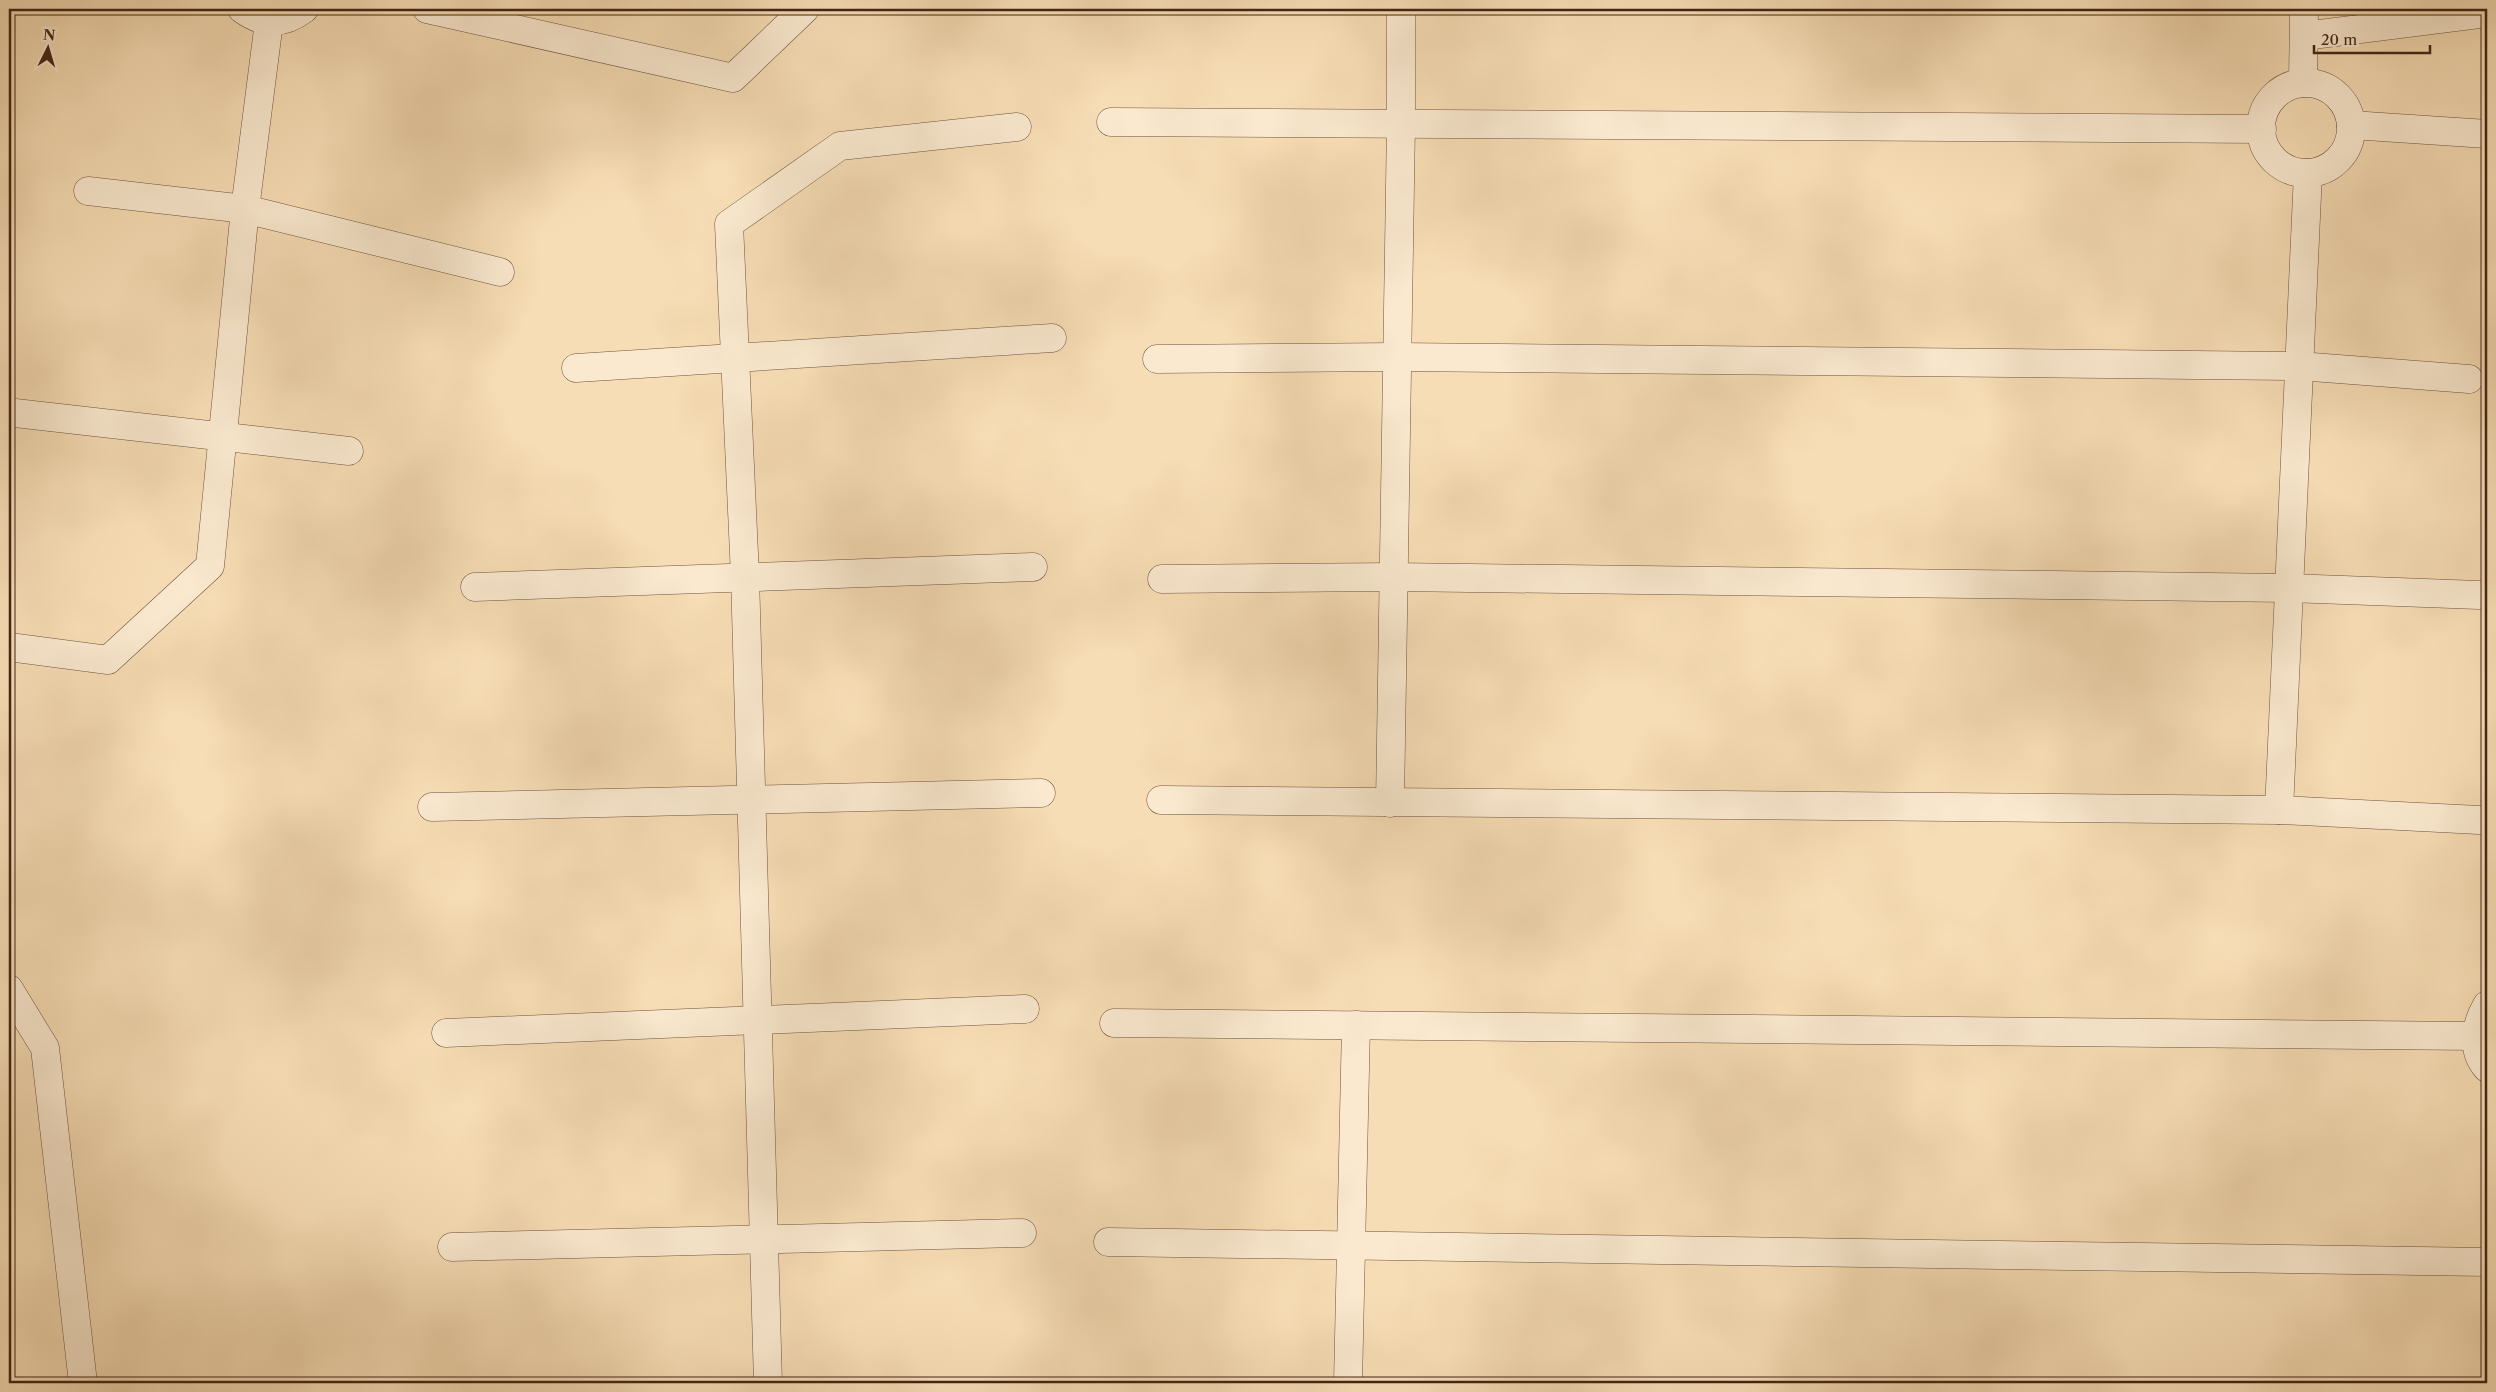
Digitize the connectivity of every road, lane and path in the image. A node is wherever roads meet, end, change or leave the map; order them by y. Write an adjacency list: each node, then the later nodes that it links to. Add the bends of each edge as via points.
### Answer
1 (242, 9): 8 (street)
2 (304, 9): 8 (street, via 282,21)
3 (427, 9): 4 (street, via 733,78)
4 (805, 9)
5 (1401, 9): 12 (street)
6 (2304, 9): 9 (street)
7 (2487, 13): 9 (street)
8 (269, 22): 19 (street)
9 (2304, 36): 10 (street)
10 (2303, 83): 13 (street, via 2324,87 2341,99); 15 (street, via 2288,86 2275,95 2266,108)
11 (1111, 122): 12 (street)
12 (1401, 124): 15 (street); 23 (street)
13 (2351, 126): 16 (street); 17 (street, via 2350,140 2339,158 2322,170)
14 (1017, 127): 22 (street, via 840,146 729,224)
15 (2262, 129): 17 (street, via 2268,152 2279,163 2293,171)
16 (2487, 134)
17 (2308, 173): 25 (street)
18 (88, 191): 19 (street)
19 (245, 209): 20 (street); 29 (street)
20 (500, 272)
21 (1052, 338): 22 (street)
22 (735, 358): 26 (street); 32 (street)
23 (1397, 358): 24 (street); 25 (street); 33 (street)
24 (1156, 359)
25 (2299, 366): 27 (street); 36 (street)
26 (576, 368)
27 (2469, 379)
28 (15, 413): 29 (street)
29 (222, 437): 30 (street); 38 (street, via 210,566 108,660)
30 (349, 451)
31 (1032, 567): 32 (street)
32 (745, 576): 35 (street); 40 (street)
33 (1393, 577): 34 (street); 36 (street); 42 (street)
34 (1162, 579)
35 (475, 587)
36 (2289, 588): 37 (street); 44 (street)
37 (2479, 595)
38 (9, 648)
39 (1040, 793): 40 (street)
40 (752, 800): 43 (street); 49 (street)
41 (1161, 800): 42 (street)
42 (1390, 802): 44 (street)
43 (432, 807)
44 (2279, 810): 45 (street)
45 (2480, 820)
46 (9, 989): 61 (street, via 45,1048)
47 (2487, 1005): 53 (street, via 2479,1020)
48 (1025, 1009): 49 (street)
49 (757, 1021): 52 (street); 56 (street)
50 (1114, 1023): 51 (street)
51 (1356, 1025): 53 (street); 58 (street)
52 (446, 1034)
53 (2476, 1036): 54 (street, via 2478,1052)
54 (2487, 1068)
55 (1022, 1233): 56 (street)
56 (763, 1239): 59 (street); 62 (street)
57 (1108, 1242): 58 (street)
58 (1352, 1246): 60 (street); 63 (street)
59 (452, 1247)
60 (2487, 1262)
61 (83, 1383)
62 (768, 1383)
63 (1348, 1383)

